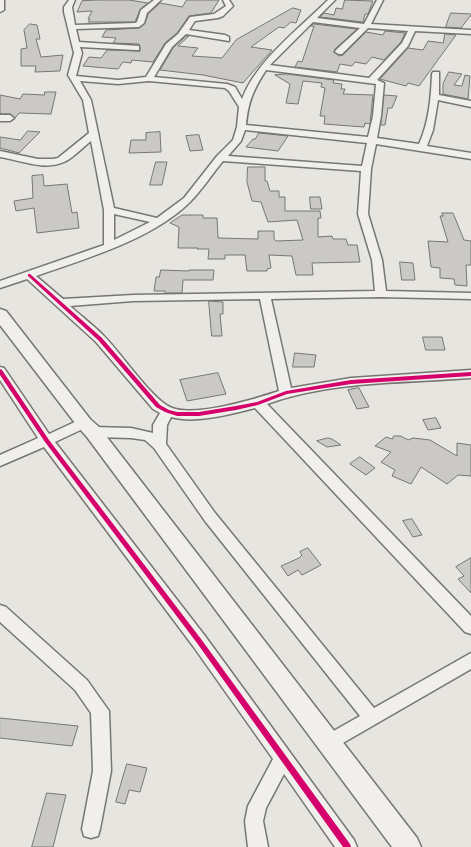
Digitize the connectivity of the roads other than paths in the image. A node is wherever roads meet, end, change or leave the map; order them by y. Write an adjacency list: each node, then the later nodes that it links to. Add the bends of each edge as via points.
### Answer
1 (0, 0): 7 (street)
2 (72, 0): 10 (street, via 68,7)
3 (158, 0): 10 (street, via 144,12 136,26)
4 (226, 0): 12 (street, via 230,6 227,9 215,16 193,19)
5 (332, 0): 8 (street)
6 (380, 0): 9 (street)
7 (0, 10)
8 (312, 20): 9 (street); 18 (street)
9 (366, 26): 11 (street); 17 (street)
10 (72, 27): 15 (street)
11 (412, 29): 13 (street); 22 (street, via 405,44)
12 (184, 32): 14 (street); 21 (street, via 169,46)
13 (471, 32)
14 (226, 39)
15 (76, 44): 16 (street); 20 (street, via 78,53 72,75)
16 (136, 48)
17 (340, 52)
18 (264, 67): 22 (street); 25 (street, via 249,91)
19 (436, 74): 23 (street)
20 (74, 78): 21 (street, via 118,82); 29 (street, via 87,100)
21 (149, 79): 25 (street, via 227,86 232,89)
22 (371, 81): 30 (street, via 380,83)
23 (435, 97): 24 (street); 31 (street, via 427,138)
24 (471, 104)
25 (243, 107): 28 (street)
26 (0, 118): 27 (street)
27 (10, 118)
28 (241, 127): 30 (street); 34 (street, via 237,141)
29 (94, 134): 32 (street, via 57,161 43,162); 36 (street)
30 (372, 140): 31 (street); 35 (street)
31 (422, 147): 33 (street)
32 (0, 154)
33 (471, 156)
34 (220, 158): 35 (street); 37 (street, via 187,200)
35 (366, 169): 41 (street, via 364,214 377,260)
36 (109, 210): 37 (street); 38 (street)
37 (159, 221): 38 (street)
38 (109, 247): 39 (street)
39 (29, 275): 40 (street); 44 (street)
40 (0, 285)
41 (381, 294): 42 (street); 43 (street)
42 (265, 296): 44 (street, via 133,298); 48 (street)
43 (471, 296)
44 (59, 303): 50 (street, via 100,339 158,406)
45 (0, 314): 51 (main road)
46 (0, 371): 52 (street)
47 (471, 374): 48 (street, via 351,382)
48 (286, 393): 49 (street)
49 (258, 403): 50 (street, via 199,414 177,414); 56 (street)
50 (167, 411): 53 (street, via 160,425)
51 (89, 428): 52 (street); 53 (street, via 149,436); 59 (main road)
52 (47, 441): 54 (street); 60 (street, via 199,641)
53 (159, 445): 58 (street, via 210,517)
54 (0, 460)
55 (0, 612): 61 (street, via 81,685 100,711 102,771)
56 (471, 627)
57 (471, 661): 58 (street)
58 (372, 718): 59 (street)
59 (329, 743): 64 (main road)
60 (283, 758): 62 (street, via 257,806 254,821); 63 (street)
61 (91, 829)
62 (258, 847)
63 (347, 847)
64 (408, 847)

